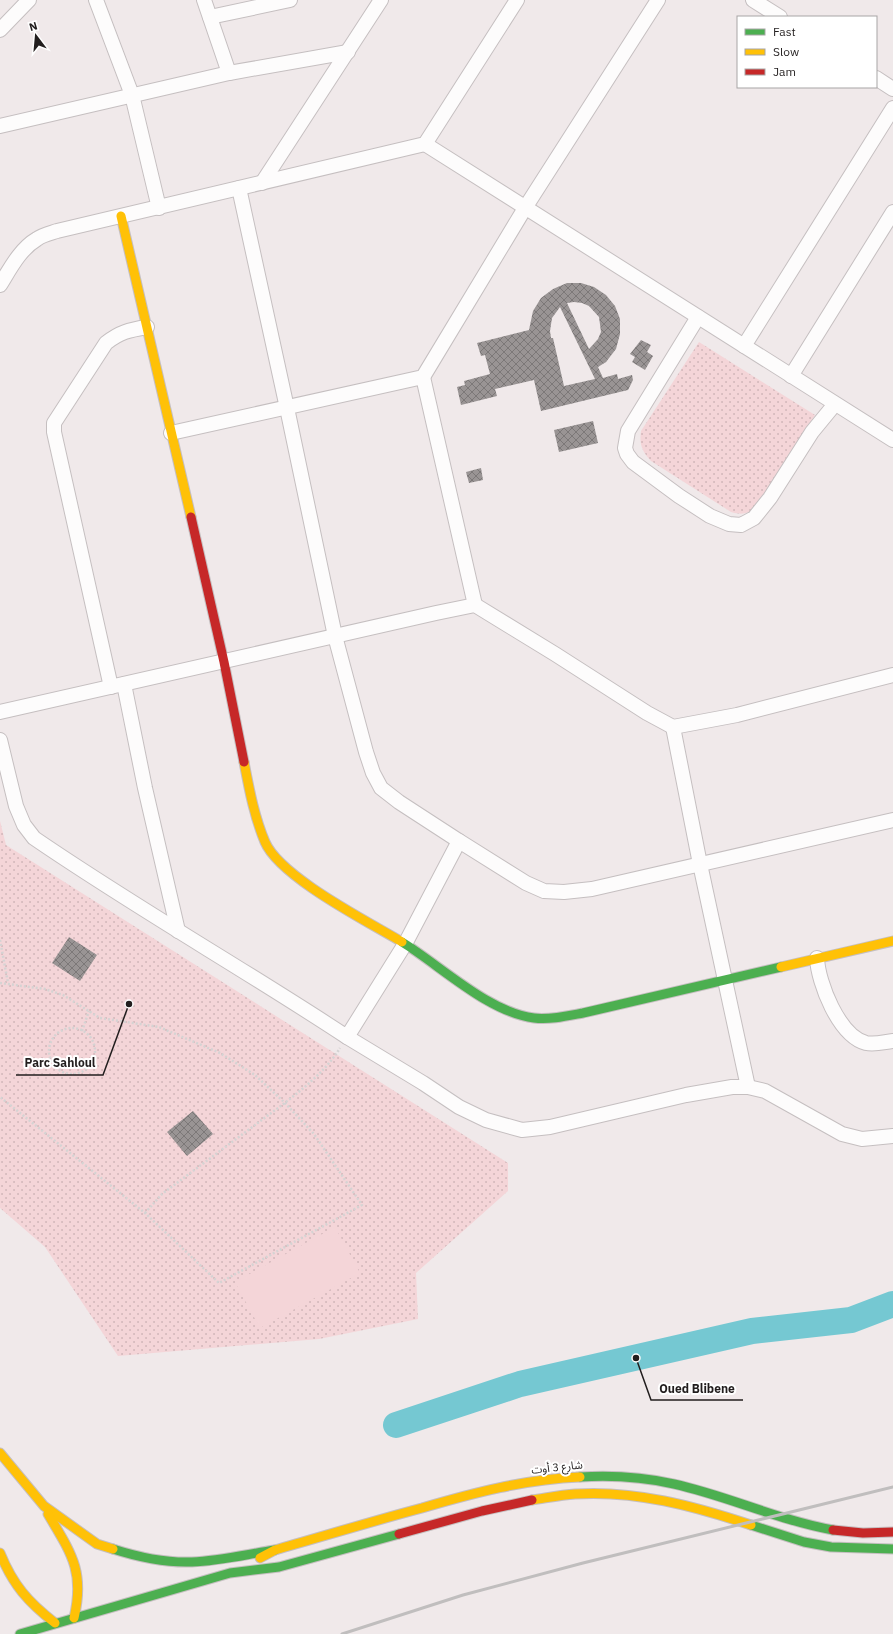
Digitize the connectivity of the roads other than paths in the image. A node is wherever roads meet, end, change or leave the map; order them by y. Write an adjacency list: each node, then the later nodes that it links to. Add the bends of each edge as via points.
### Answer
1 (29, 0): 11 (street)
2 (96, 0): 16 (street)
3 (204, 0): 10 (street)
4 (290, 0): 10 (street)
5 (381, 0): 12 (street)
6 (517, 0): 19 (street)
7 (658, 0): 23 (street)
8 (753, 0): 9 (street)
9 (778, 16)
10 (210, 17): 13 (street)
11 (0, 30)
12 (348, 52): 13 (street); 20 (street)
13 (229, 73): 16 (street)
14 (877, 79): 15 (street)
15 (893, 89)
16 (132, 95): 18 (street); 22 (street)
17 (893, 108): 29 (street)
18 (0, 126)
19 (425, 144): 20 (street); 23 (street)
20 (262, 183): 21 (street)
21 (239, 188): 22 (street); 33 (street)
22 (159, 208): 25 (street)
23 (525, 208): 27 (street); 31 (street)
24 (893, 212): 30 (street)
25 (121, 216): 26 (street, via 37,238 24,250); 28 (main road)
26 (0, 285)
27 (698, 317): 29 (street); 32 (street, via 628,431 625,448 638,466 710,516 729,524 741,525 754,518 770,498 812,432)
28 (147, 327): 34 (main road); 40 (street, via 125,331 106,343 54,423 54,432)
29 (744, 346): 30 (street)
30 (791, 376): 32 (street)
31 (423, 377): 33 (street); 36 (street)
32 (836, 404): 35 (street)
33 (287, 408): 34 (street); 37 (street)
34 (171, 433): 38 (main road)
35 (893, 440)
36 (475, 606): 37 (street); 42 (street)
37 (334, 636): 38 (street); 45 (street, via 366,752 381,788)
38 (224, 662): 40 (street); 49 (main road, via 253,806 263,837 272,854 289,871 321,893)
39 (893, 675): 42 (street, via 737,715)
40 (117, 685): 41 (street); 47 (street, via 145,788)
41 (0, 712)
42 (673, 727): 46 (street)
43 (0, 740): 47 (street, via 16,806 24,825 34,838)
44 (893, 820): 46 (street)
45 (459, 841): 46 (street, via 526,883 544,891 592,889); 49 (street)
46 (700, 864): 51 (street)
47 (178, 931): 52 (street)
48 (893, 941): 50 (main road)
49 (404, 944): 51 (main road, via 491,1003 512,1013 535,1018 583,1013); 52 (street)
50 (817, 958): 51 (main road); 53 (street, via 825,995 848,1032 855,1038 875,1044)
51 (726, 980): 54 (street)
52 (347, 1037): 54 (street, via 459,1107 486,1120 522,1130 550,1127 686,1094)
53 (893, 1041)
54 (748, 1087): 55 (street, via 765,1092 842,1134 862,1139)
55 (893, 1136)
56 (0, 1453): 57 (main road)
57 (44, 1506): 62 (main road, via 97,1544 132,1555 192,1562); 65 (main road, via 77,1573 79,1596)
58 (759, 1509): 59 (main road); 60 (main road, شارع 3 أوت, via 814,1526); 62 (main road, شارع 3 أوت, via 680,1485 654,1480 620,1476 573,1476 528,1482 463,1496)
59 (753, 1526): 61 (main road, via 804,1542); 64 (main road, via 704,1509 659,1499 616,1494 575,1494 524,1501 482,1511 279,1567)
60 (893, 1532)
61 (893, 1549)
62 (275, 1550): 64 (main road, شارع 3 أوت)
63 (0, 1552): 66 (main road, via 12,1581 22,1596)
64 (230, 1573): 65 (main road)
65 (74, 1618): 66 (main road)
66 (55, 1623): 67 (main road)
67 (20, 1634)

